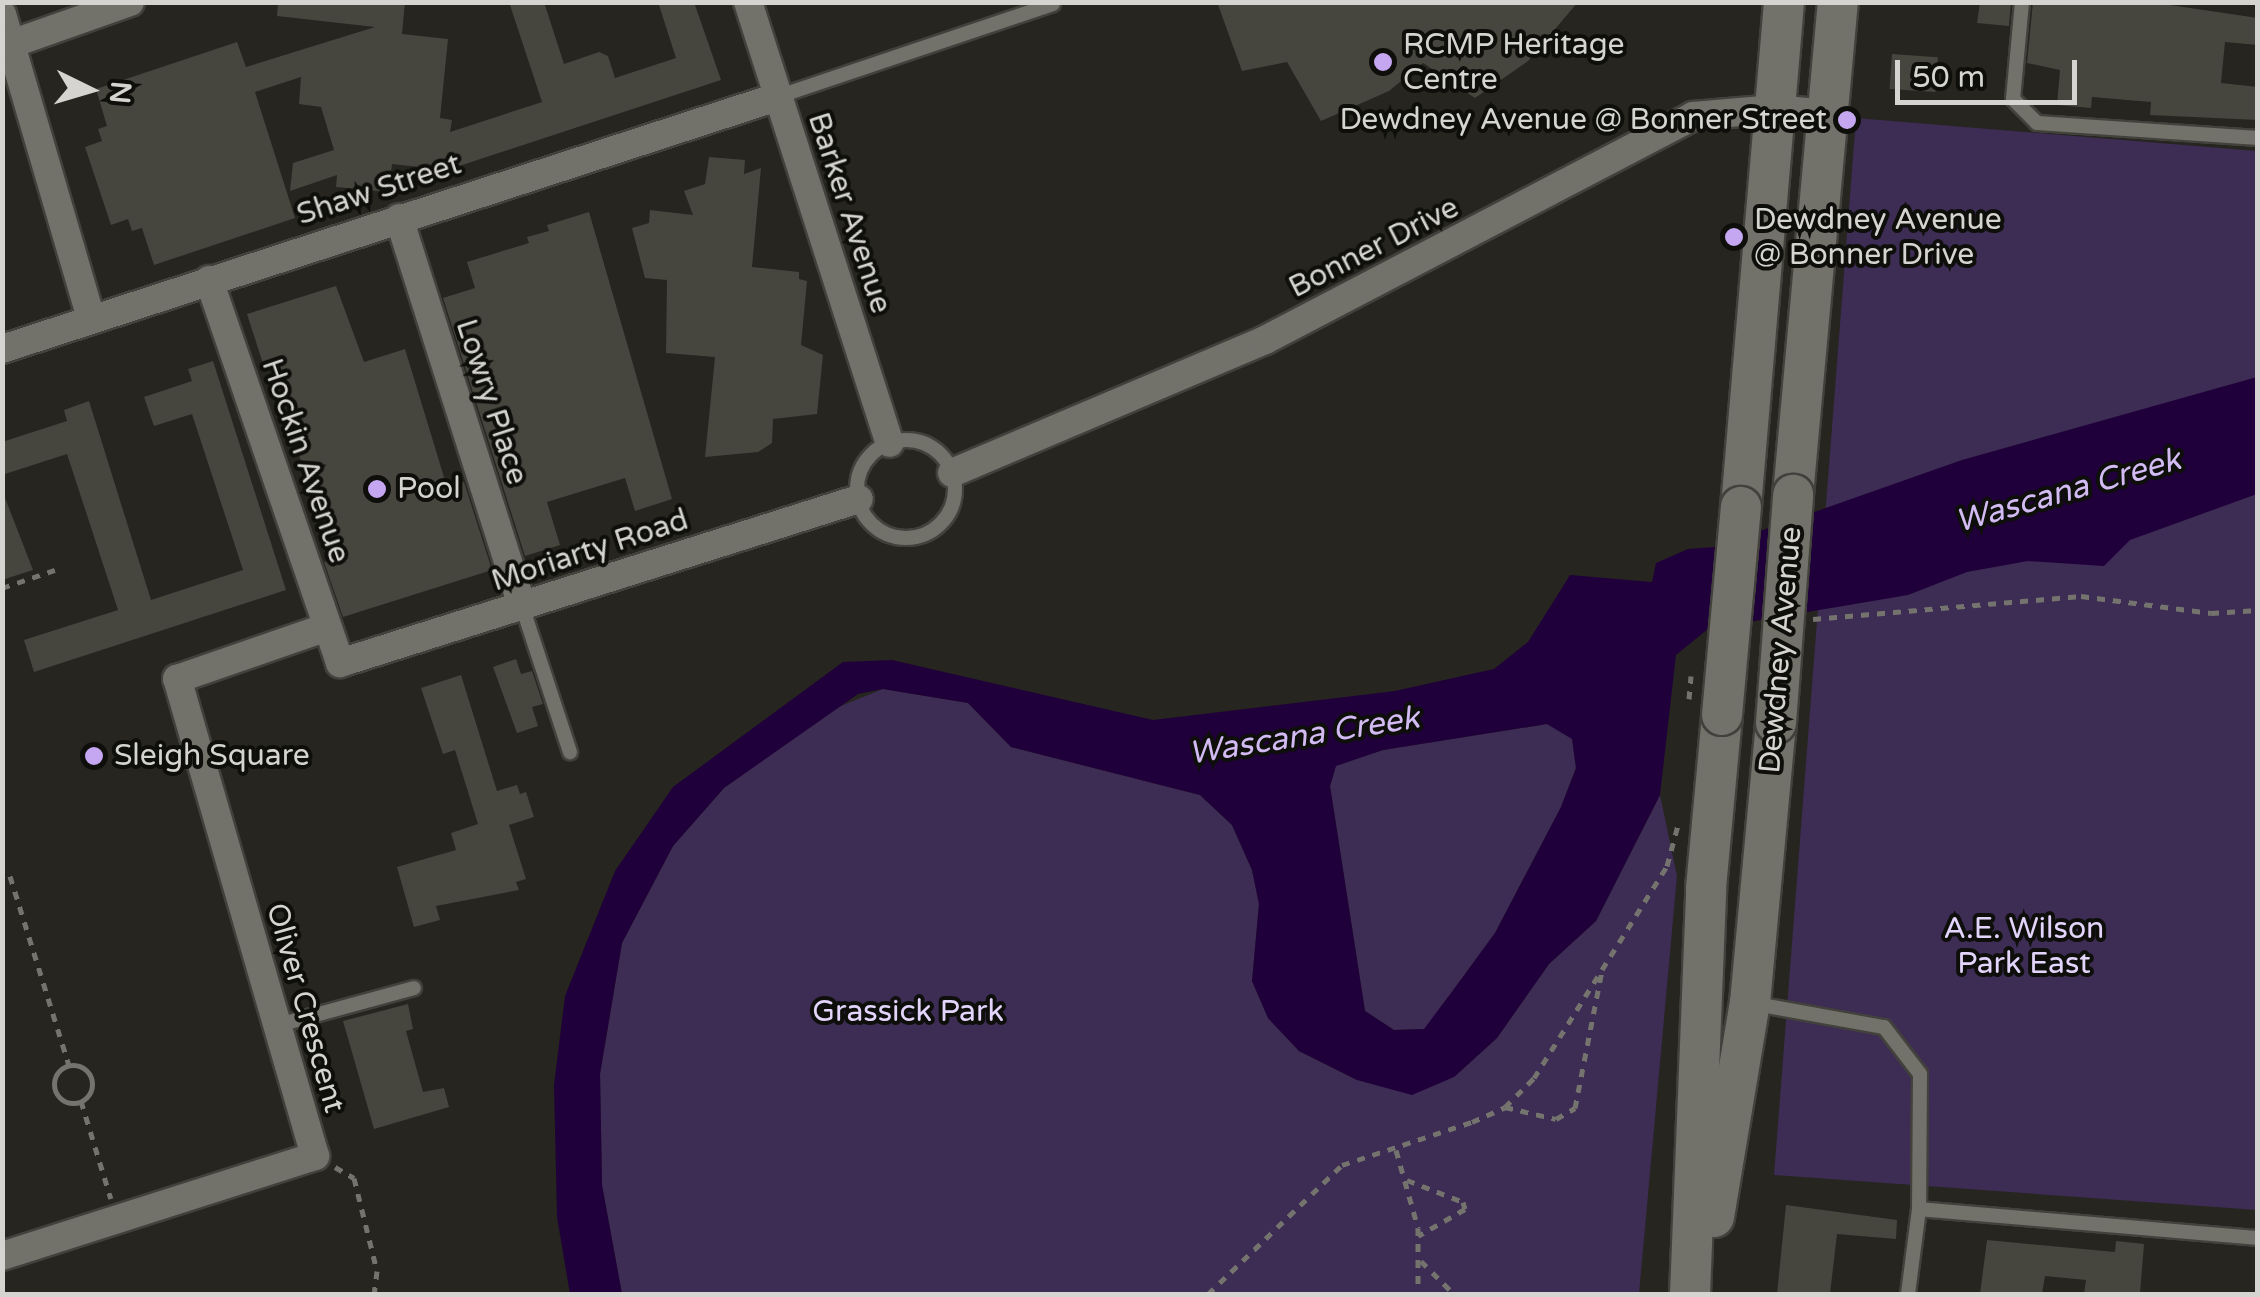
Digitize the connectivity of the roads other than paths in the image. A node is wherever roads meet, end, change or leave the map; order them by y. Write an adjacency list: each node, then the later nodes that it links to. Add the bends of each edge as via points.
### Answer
1 (130, 2): 8 (street)
2 (748, 2): 9 (street, Barker Avenue)
3 (1784, 2): 10 (main road, Dewdney Avenue)
4 (1838, 2): 11 (main road, Dewdney Avenue)
5 (2022, 2): 12 (lane, via 2013,99 2037,124)
6 (1053, 4): 9 (lane)
7 (2, 14): 8 (street)
8 (11, 44): 15 (street)
9 (778, 97): 13 (street, Shaw Street); 17 (street, Barker Avenue)
10 (1775, 110): 11 (street, Bonner Drive); 18 (street, Bonner Drive, via 1693,116 1265,340); 30 (main road, Dewdney Avenue, bridge, via 1741,507 1706,708)
11 (1828, 114): 25 (main road, Dewdney Avenue, bridge)
12 (2258, 138)
13 (398, 218): 14 (street, Shaw Street); 20 (street, Lowry Place)
14 (209, 280): 15 (street, Shaw Street); 21 (street, Hockin Avenue)
15 (91, 318): 16 (street, Shaw Street)
16 (2, 350)
17 (890, 443): 18 (lane, via 925,444); 19 (lane, via 867,460)
18 (952, 473): 19 (lane, via 950,512 926,534 894,537 880,530)
19 (859, 500): 20 (street, Moriarty Road)
20 (522, 606): 22 (street, Moriarty Road); 23 (lane)
21 (327, 627): 22 (street, Hockin Avenue); 26 (street, Oliver Crescent, via 177,678)
22 (340, 662)
23 (570, 752)
24 (414, 988): 26 (lane)
25 (1750, 1003): 27 (lane, via 1884,1027 1920,1074); 31 (main road, Dewdney Avenue)
26 (275, 1026): 29 (street, Oliver Crescent, via 315,1156)
27 (1918, 1209): 28 (lane); 32 (lane)
28 (2258, 1238)
29 (2, 1256)
30 (1690, 1294)
31 (1701, 1294)
32 (1908, 1294)

